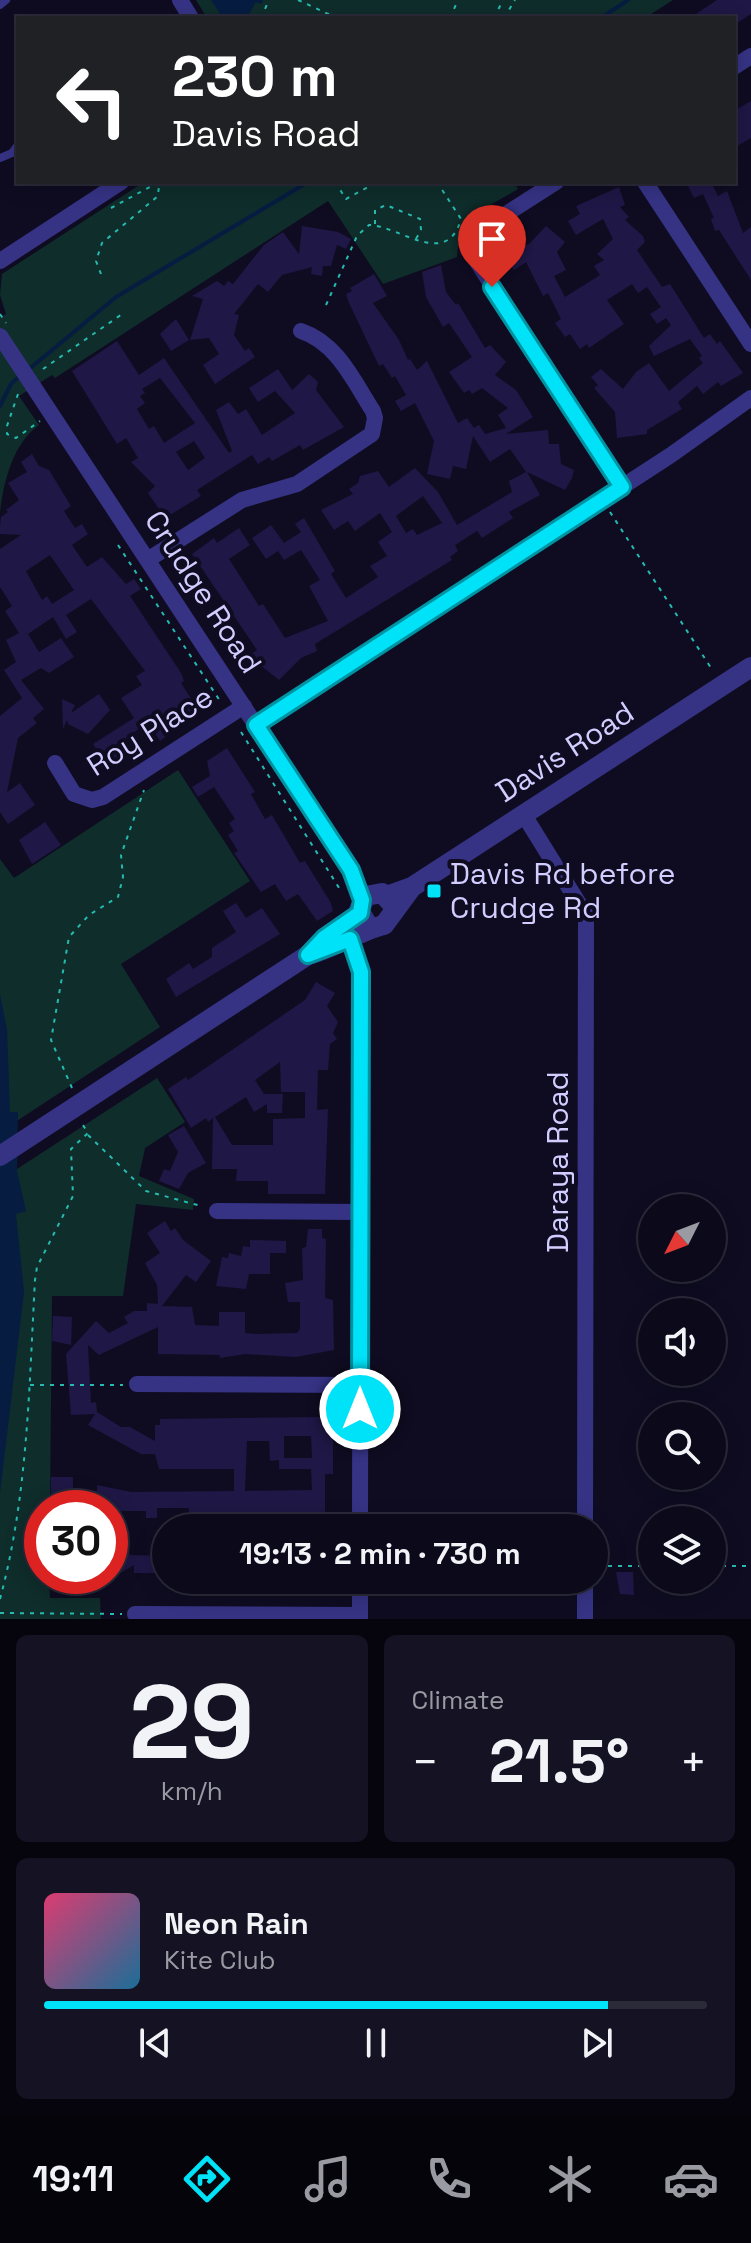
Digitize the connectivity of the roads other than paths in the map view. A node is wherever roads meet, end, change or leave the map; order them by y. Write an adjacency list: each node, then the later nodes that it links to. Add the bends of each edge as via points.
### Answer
1 (6, 0): 2 (lane)
2 (0, 5)
3 (118, 184): 6 (street)
4 (553, 184): 11 (street, via 481,230 474,237 472,254)
5 (646, 184): 9 (street)
6 (0, 261)
7 (301, 331): 12 (street, via 319,336 333,350 373,411 378,435 297,484 223,510)
8 (0, 336): 12 (street, Crudge Road, bridge, via 26,389)
9 (751, 344)
10 (751, 398): 11 (street)
11 (622, 487): 15 (street)
12 (149, 559): 14 (street, Crudge Road)
13 (751, 667): 17 (street, Davis Road)
14 (244, 706): 15 (street, Crudge Road); 16 (street, Roy Place, via 103,797 83,799 66,784)
15 (248, 726): 18 (street, Crudge Road)
16 (55, 763)
17 (524, 815): 18 (street, Davis Road); 27 (street, Daraya Road, via 586,915)
18 (375, 906): 19 (street, Davis Road); 20 (street, Davis Road, via 324,938)
19 (350, 939): 20 (street, Davis Road); 23 (street, via 361,972)
20 (308, 955): 21 (street, Davis Road)
21 (0, 1156)
22 (217, 1211): 23 (street)
23 (361, 1212): 25 (street)
24 (137, 1384): 25 (street)
25 (360, 1385): 26 (street)
26 (360, 1514)
27 (585, 1514)
28 (360, 1594): 31 (street)
29 (585, 1594): 32 (street)
30 (135, 1614): 31 (street)
31 (360, 1617)
32 (585, 1619)

